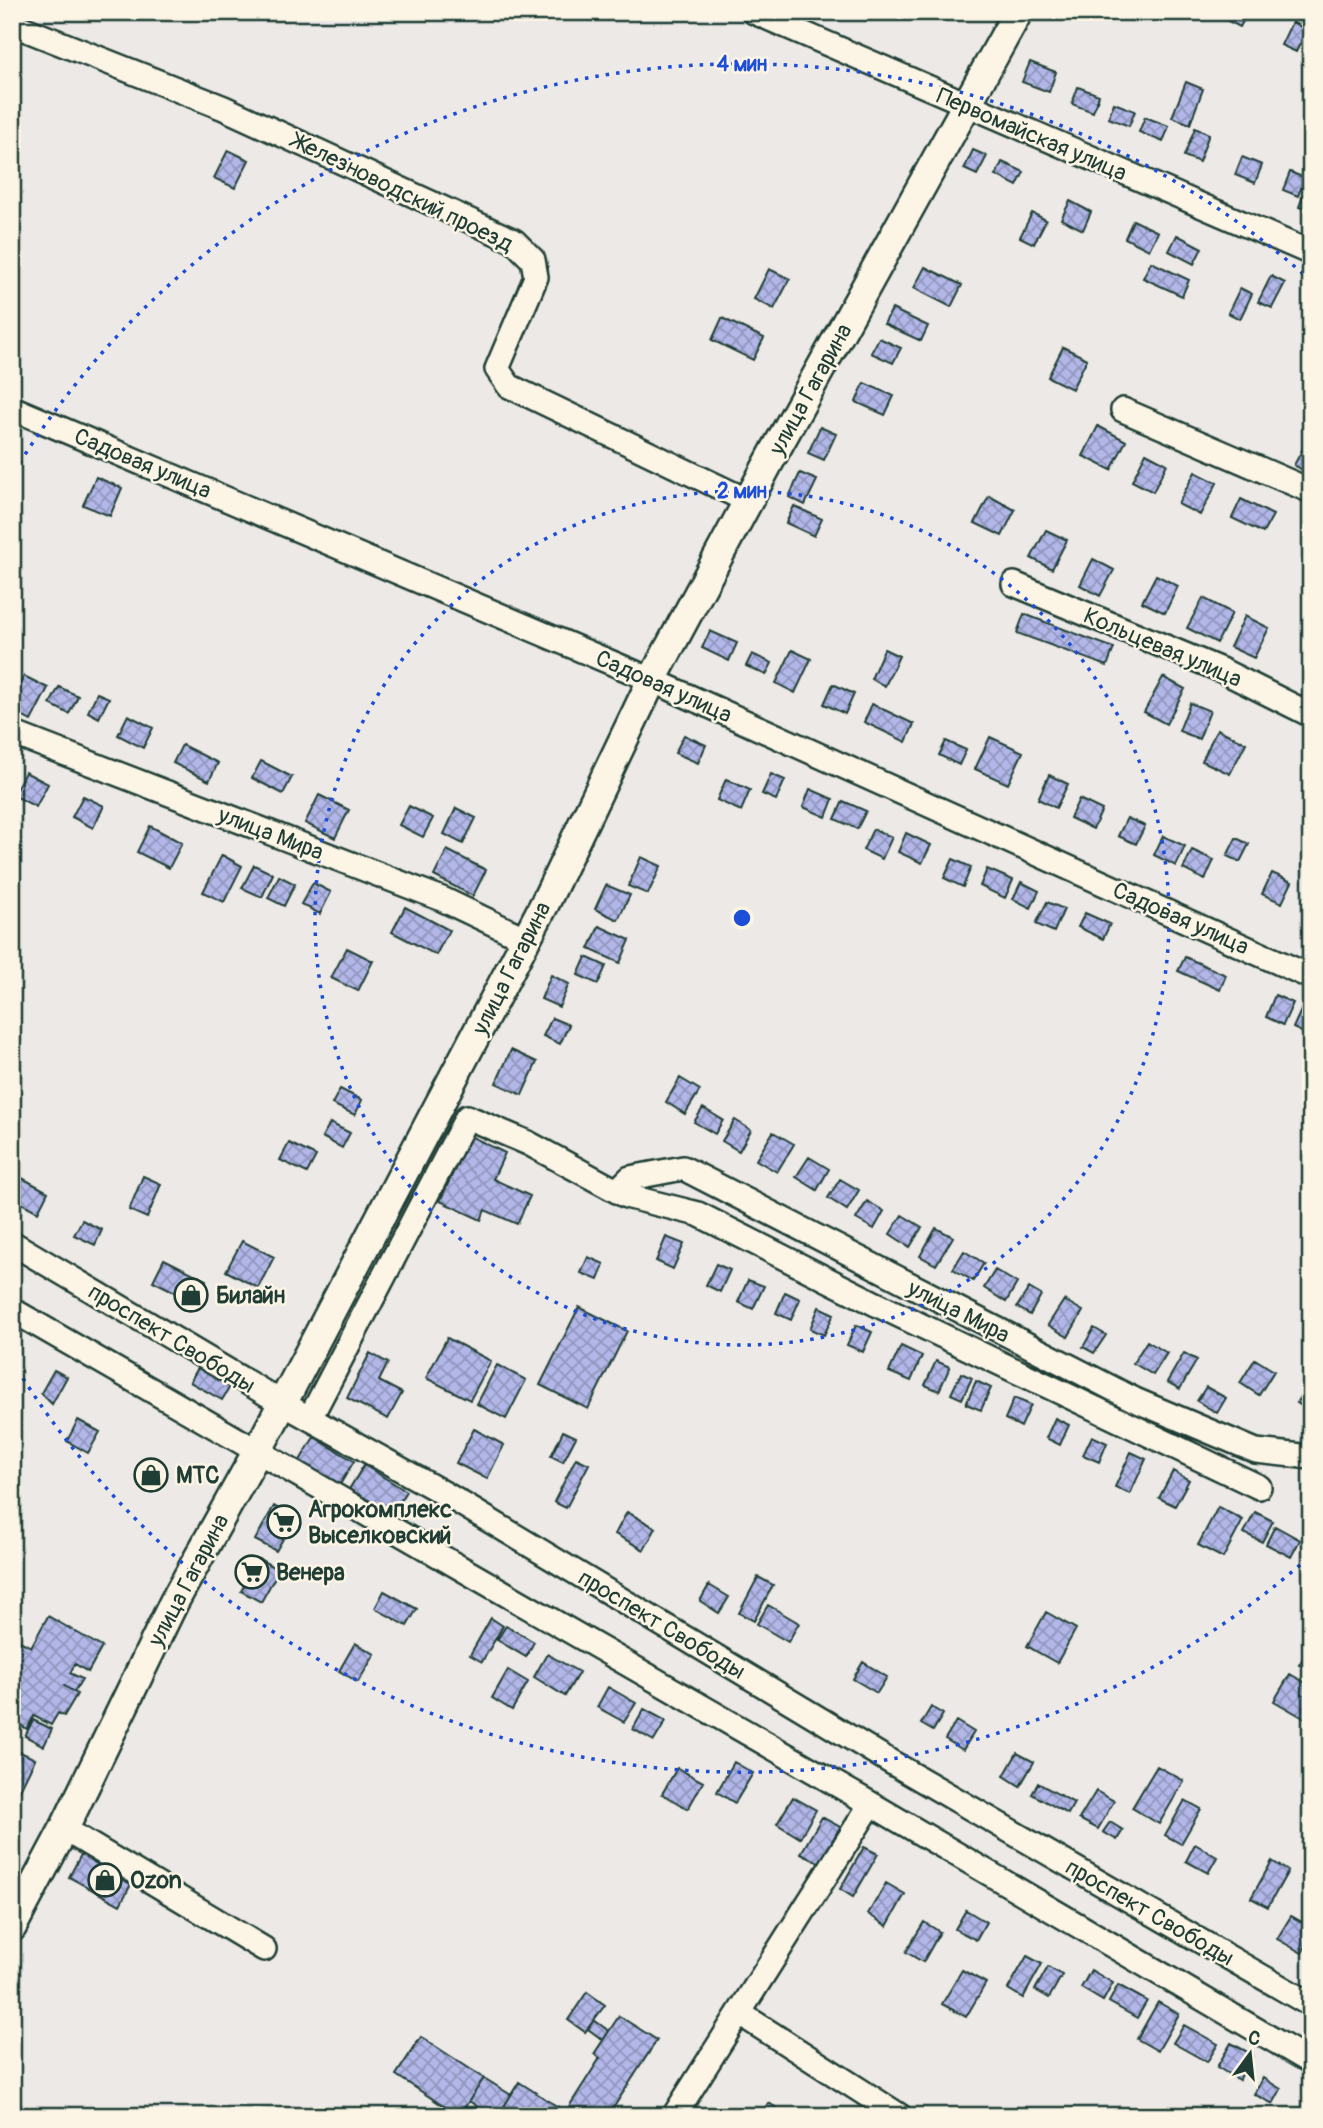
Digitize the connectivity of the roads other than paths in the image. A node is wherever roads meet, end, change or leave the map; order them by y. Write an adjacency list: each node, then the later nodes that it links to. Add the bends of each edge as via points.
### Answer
1 (754, 12): 4 (street, Первомайская улица)
2 (1018, 12): 4 (main road, улица Гагарина)
3 (12, 24): 9 (street, Железноводский проезд, via 223,108 514,241 533,260 536,277 497,369 509,386)
4 (968, 106): 5 (street, Первомайская улица); 9 (main road, улица Гагарина)
5 (1311, 253)
6 (12, 408): 11 (street, Садовая улица)
7 (1122, 410): 8 (street)
8 (1311, 491)
9 (748, 501): 11 (main road, улица Гагарина)
10 (1014, 584): 12 (street, Кольцевая улица, via 1222,670)
11 (652, 680): 14 (main road, улица Гагарина); 15 (street, Садовая улица)
12 (1311, 715)
13 (12, 733): 14 (street, улица Мира, via 442,899)
14 (526, 939): 19 (main road, улица Гагарина)
15 (1311, 977)
16 (617, 1191): 20 (street, улица Мира, via 528,1143 467,1117); 22 (street, улица Мира, via 630,1178 683,1168 1135,1400 1256,1451); 23 (street, улица Мира, via 698,1214)
17 (12, 1243): 19 (street, проспект Свободы)
18 (12, 1310): 21 (street, проспект Свободы)
19 (282, 1403): 20 (street, проспект Свободы); 21 (main road, улица Гагарина)
20 (310, 1418): 28 (street, проспект Свободы)
21 (257, 1451): 24 (street, проспект Свободы); 25 (main road, улица Гагарина, via 174,1602)
22 (1311, 1457)
23 (1259, 1488)
24 (871, 1804): 29 (street); 30 (street, проспект Свободы)
25 (64, 1829): 26 (main road, улица Гагарина); 27 (street)
26 (12, 1927)
27 (264, 1949)
28 (1311, 2005)
29 (739, 2013): 31 (street); 32 (street, via 850,2094)
30 (1311, 2062)
31 (674, 2116)
32 (900, 2116)

